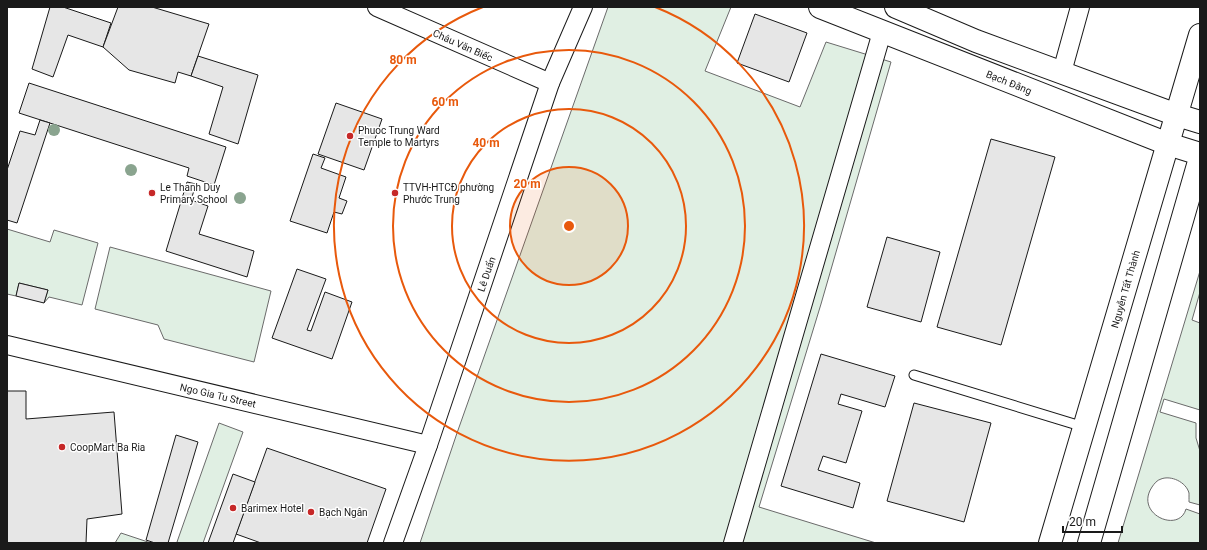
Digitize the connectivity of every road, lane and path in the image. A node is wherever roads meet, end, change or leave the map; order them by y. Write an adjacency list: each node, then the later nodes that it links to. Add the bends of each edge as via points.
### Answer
1 (377, 7): 9 (street, Châu Văn Biếc)
2 (583, 7): 9 (street, Lê Duẩn)
3 (820, 7): 6 (main road, Bạch Đằng)
4 (896, 7): 8 (main road, via 976,41)
5 (1080, 7): 8 (street)
6 (882, 32): 12 (main road, Bạch Đằng); 20 (street)
7 (1200, 35): 10 (main road, Nguyễn Tất Thành)
8 (1062, 72): 10 (main road)
9 (550, 83): 18 (street, Lê Duẩn)
10 (1177, 115): 11 (main road); 12 (main road, Nguyễn Tất Thành)
11 (1200, 122)
12 (1168, 144): 13 (main road, Bạch Đằng); 17 (main road, Nguyễn Tất Thành)
13 (1200, 154)
14 (1200, 158): 22 (main road)
15 (7, 345): 18 (street, Ngo Gia Tu Street)
16 (914, 375): 17 (lane)
17 (1084, 427): 21 (main road, Nguyễn Tất Thành)
18 (428, 445): 19 (street, Lê Duẩn)
19 (393, 543)
20 (733, 543)
21 (1050, 543)
22 (1089, 543)

